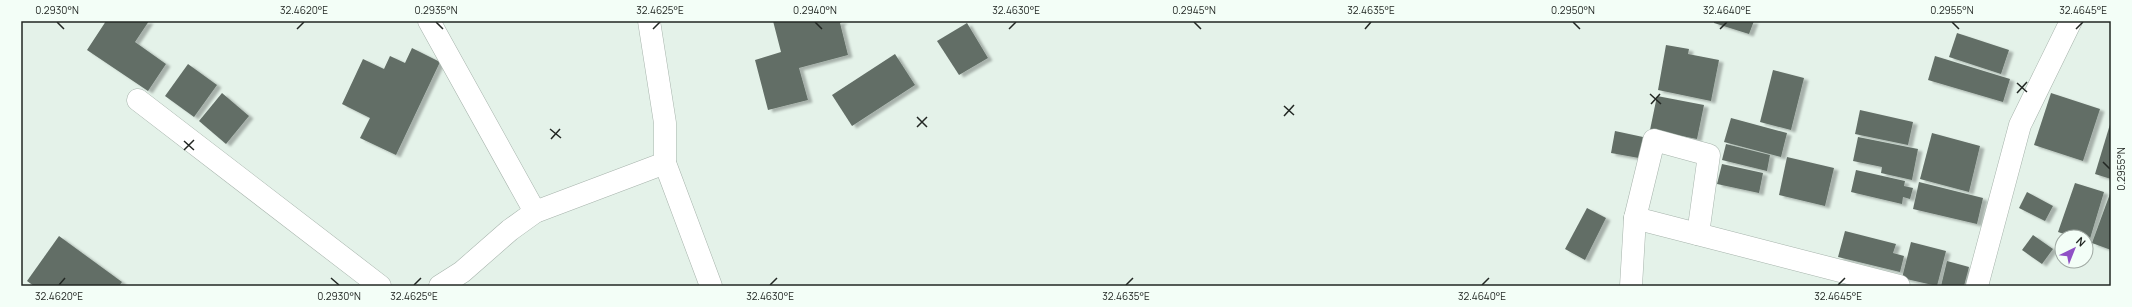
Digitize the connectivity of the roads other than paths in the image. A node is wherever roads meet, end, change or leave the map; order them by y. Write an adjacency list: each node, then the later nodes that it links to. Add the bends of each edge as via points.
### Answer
1 (429, 21): 6 (street)
2 (649, 21): 5 (street, via 665,123)
3 (2071, 21): 14 (street, via 2020,125)
4 (138, 100): 9 (street)
5 (665, 163): 6 (street); 11 (street)
6 (535, 212): 10 (street, via 462,272)
7 (1635, 218): 8 (street); 8 (street, via 1654,140 1709,155); 12 (street)
8 (1698, 234): 13 (street)
9 (380, 286)
10 (440, 286)
11 (710, 286)
12 (1631, 286)
13 (1899, 286)
14 (1977, 286)

